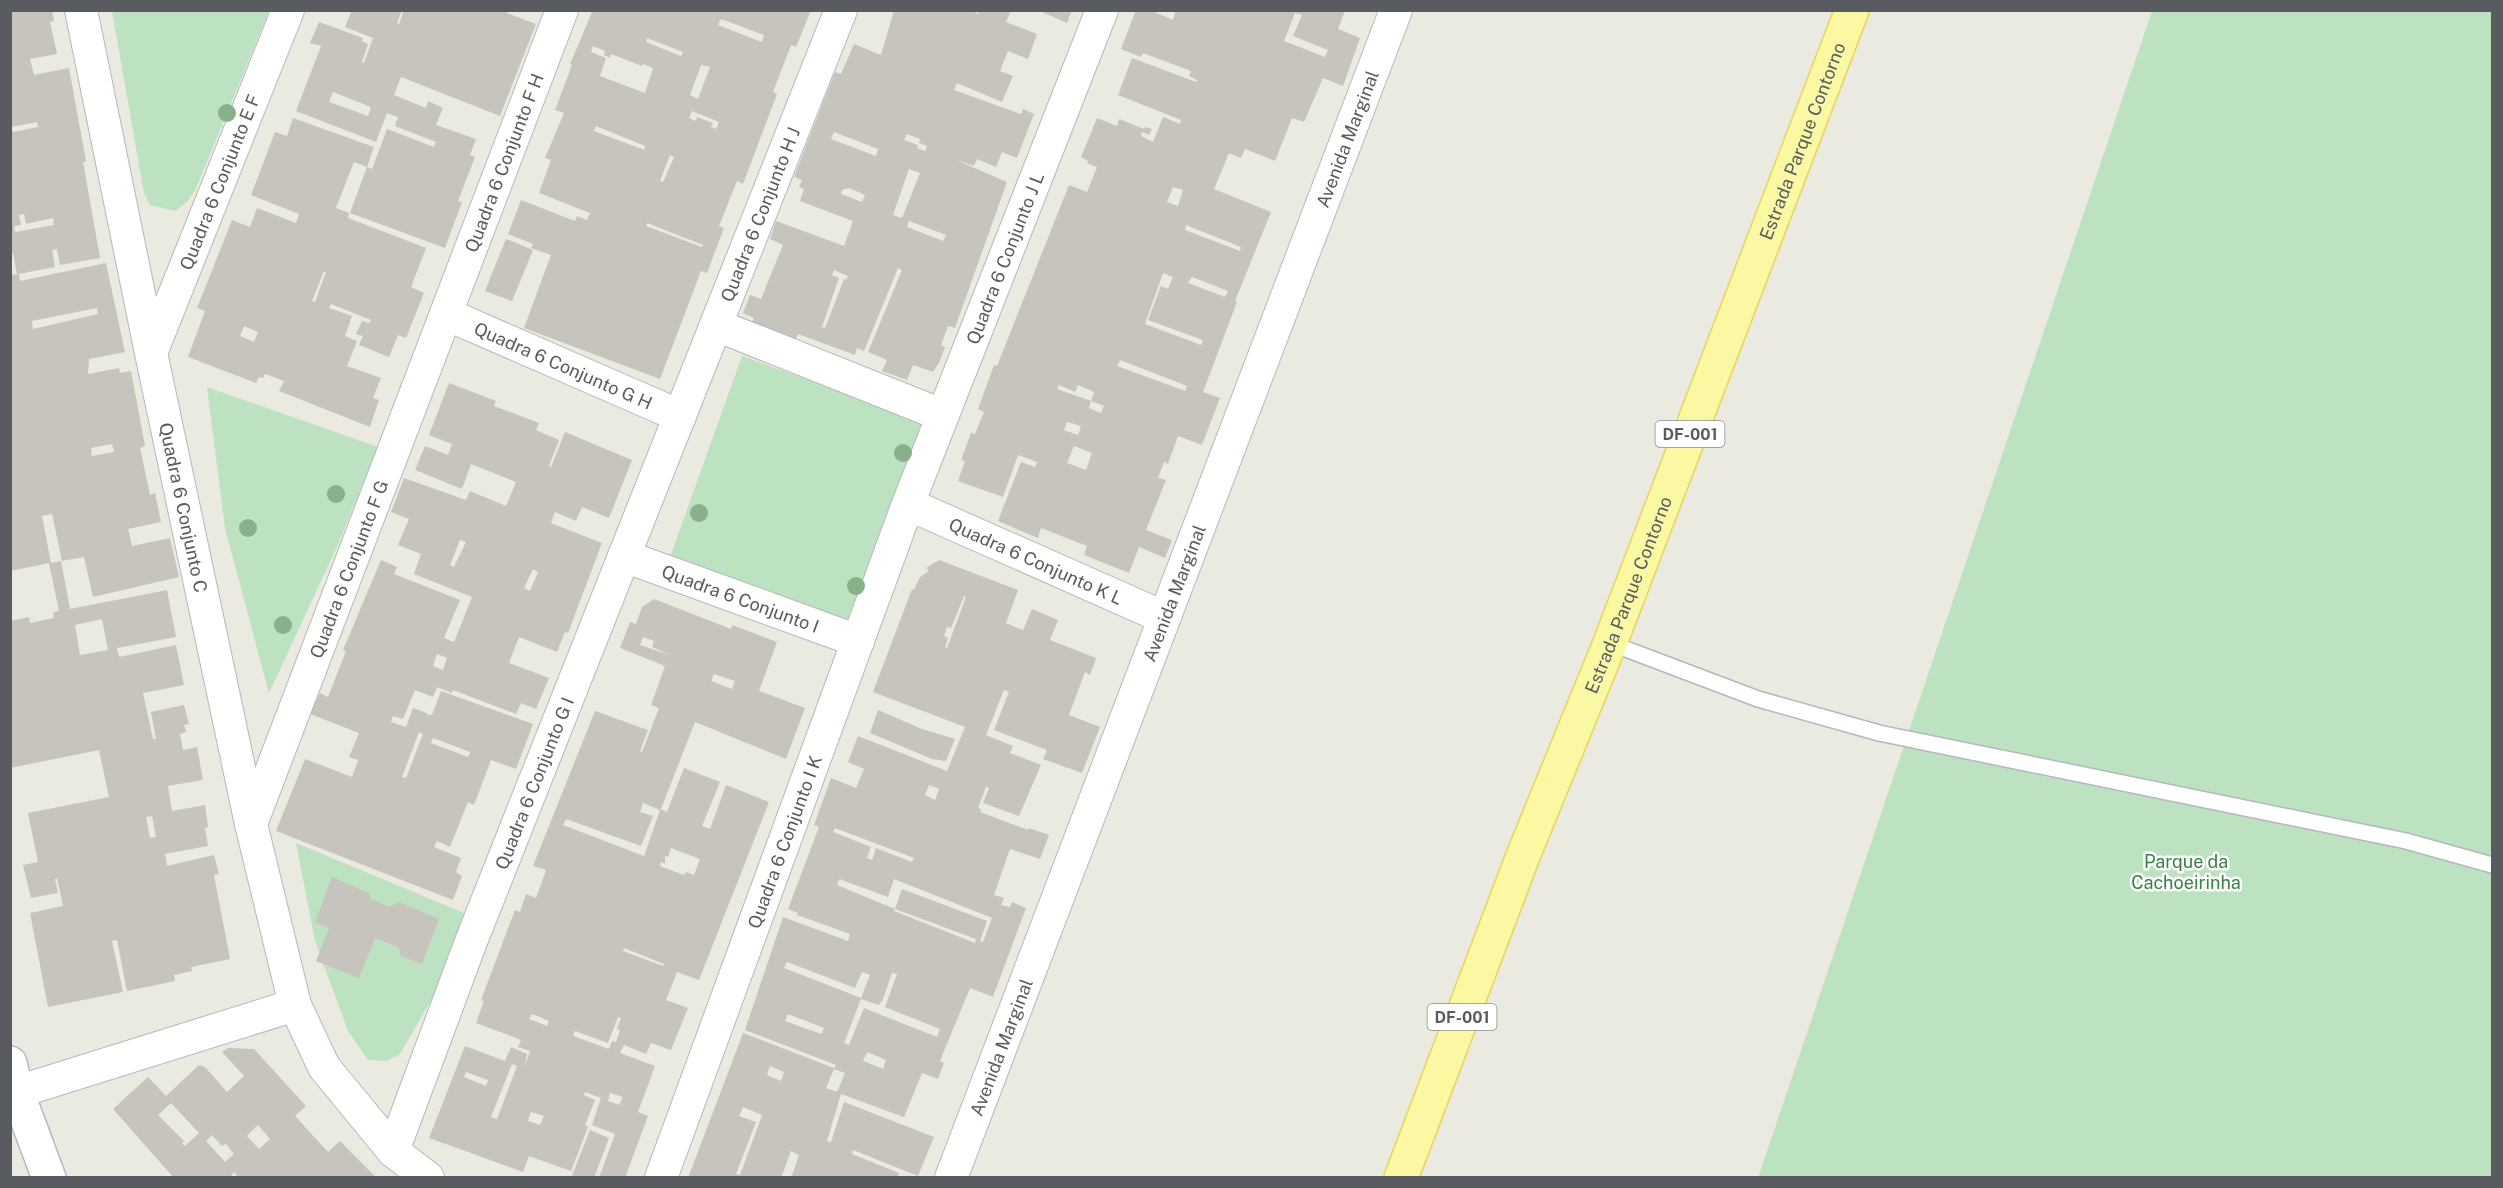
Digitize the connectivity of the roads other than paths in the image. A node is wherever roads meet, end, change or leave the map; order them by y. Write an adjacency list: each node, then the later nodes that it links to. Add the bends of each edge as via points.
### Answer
1 (81, 10): 10 (street, Quadra 6 Conjunto C)
2 (288, 10): 10 (street, Quadra 6 Conjunto E F)
3 (562, 10): 8 (street, Quadra 6 Conjunto F H)
4 (841, 10): 9 (street, Quadra 6 Conjunto H J)
5 (1102, 10): 11 (street, Quadra 6 Conjunto J L)
6 (1396, 10): 15 (street, Avenida Marginal)
7 (1852, 10): 17 (main road, Estrada Parque Contorno / DF-001)
8 (446, 314): 12 (street, Quadra 6 Conjunto G H); 18 (street, Quadra 6 Conjunto F G)
9 (716, 325): 11 (street); 12 (street, Quadra 6 Conjunto H J)
10 (151, 353): 18 (street, Quadra 6 Conjunto C)
11 (942, 415): 13 (street, Quadra 6 Conjunto J L)
12 (680, 416): 14 (street, Quadra 6 Conjunto G I)
13 (908, 504): 15 (street, Quadra 6 Conjunto K L); 16 (street, Quadra 6 Conjunto I K)
14 (624, 556): 16 (street, Quadra 6 Conjunto I); 22 (street, Quadra 6 Conjunto G I, via 472,939)
15 (1163, 617): 26 (street, Avenida Marginal)
16 (858, 641): 25 (street, Quadra 6 Conjunto I K)
17 (1610, 643): 19 (lane, via 1758,699 1878,733 2406,841); 27 (main road, Estrada Parque Contorno / DF-001, via 1523,856)
18 (251, 825): 20 (street, Quadra 6 Conjunto C)
19 (2493, 865)
20 (295, 1005): 21 (street); 22 (street, Quadra 6 Conjunto C, via 324,1066)
21 (14, 1077): 23 (street)
22 (393, 1151): 24 (street, Quadra 6 Conjunto C)
23 (49, 1178)
24 (428, 1178)
25 (661, 1178)
26 (951, 1178)
27 (1401, 1178)

